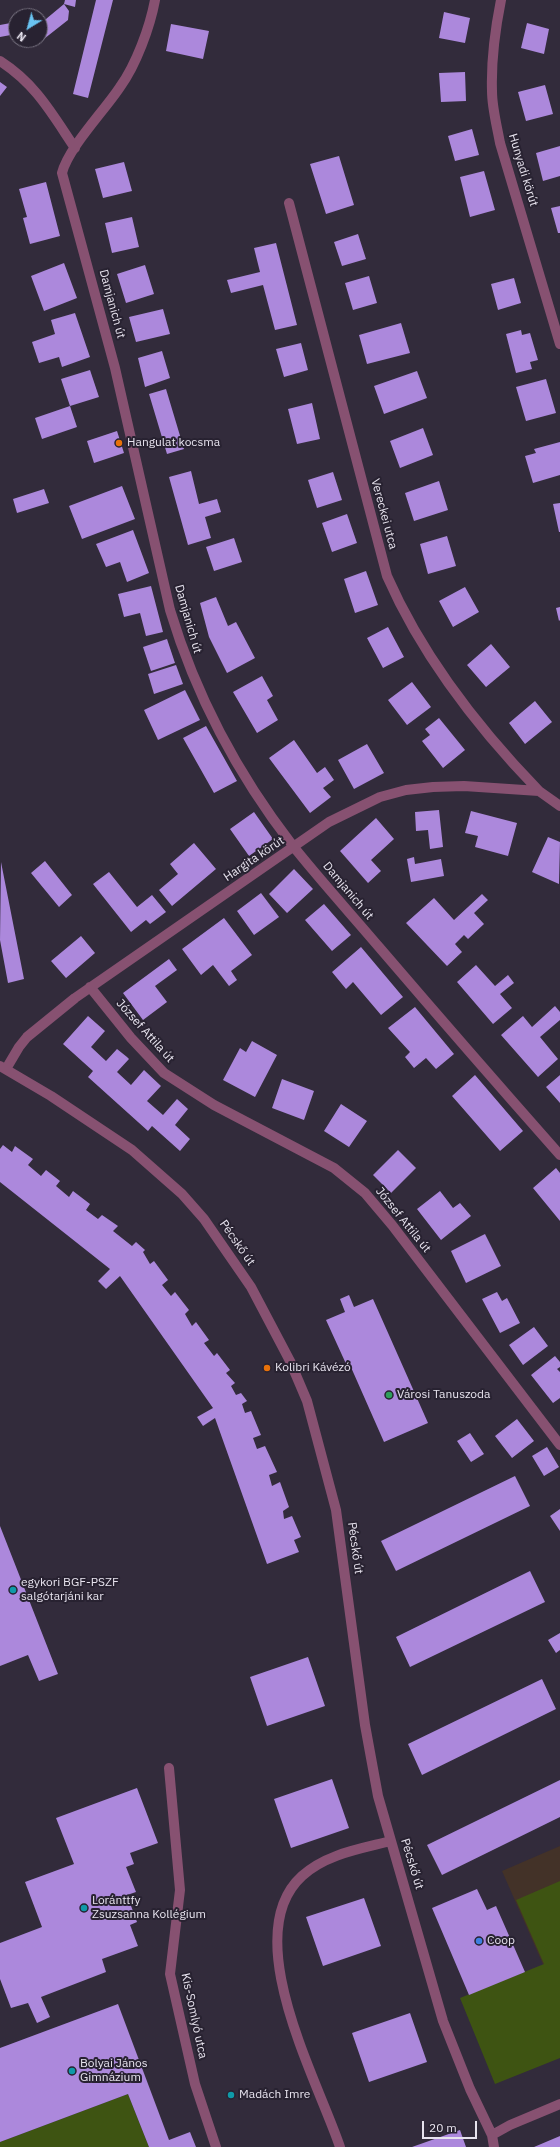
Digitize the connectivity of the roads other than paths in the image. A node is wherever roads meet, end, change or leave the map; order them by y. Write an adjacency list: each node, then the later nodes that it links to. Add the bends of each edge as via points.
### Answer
1 (155, 0): 4 (street, Damjanich út, via 140,45 121,86)
2 (501, 0): 6 (street, Hunyadi körút, via 494,39 492,93 500,143)
3 (0, 61): 4 (street, via 16,72 41,97)
4 (75, 148): 9 (street, Damjanich út, via 63,168 63,179 113,361 179,640 200,692 234,759)
5 (289, 202): 7 (street, Vereckei utca, via 387,576 413,627 454,692 498,748)
6 (560, 344)
7 (539, 791): 8 (street); 9 (street, Hargita körút, via 464,786 400,791 366,803 329,822)
8 (560, 806)
9 (294, 847): 10 (street, Hargita körút); 12 (street, Damjanich út)
10 (90, 987): 11 (street, Hargita körút, via 36,1028); 13 (street, József Attila út, via 150,1059 176,1082 235,1117 315,1156 365,1193)
11 (3, 1067): 15 (street, Pécskő út, via 132,1150 182,1194 204,1219 247,1280 290,1361 307,1401 336,1510 365,1725 378,1796)
12 (560, 1155)
13 (560, 1445)
14 (169, 1768): 18 (street, Kis-Somlyó utca, via 180,1890 170,1974 195,2084)
15 (391, 1841): 17 (street, Pécskő út, via 443,2021); 19 (street, via 340,1854 317,1866 294,1884 286,1894 280,1911 277,1954 290,2015)
16 (560, 2104): 17 (street, via 510,2125)
17 (492, 2136): 20 (street, Pécskő út)
18 (216, 2147)
19 (340, 2147)
20 (494, 2147)

